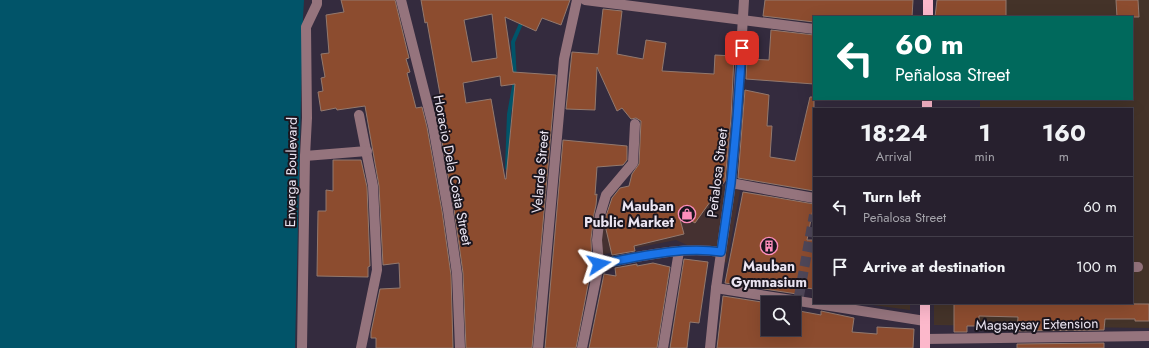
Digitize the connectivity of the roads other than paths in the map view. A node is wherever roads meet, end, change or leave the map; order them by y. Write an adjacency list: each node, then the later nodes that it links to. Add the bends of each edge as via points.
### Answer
1 (317, 0): 13 (street, Enverga Boulevard, via 306,27)
2 (401, 0): 28 (street, Horacio Dela Costa Street, via 433,126 448,210 457,274)
3 (577, 0): 29 (street, Velarde Street, via 564,59)
4 (585, 0): 8 (street)
5 (744, 0): 8 (street, Peñalosa Street)
6 (928, 0): 7 (main road)
7 (928, 16)
8 (743, 20): 9 (street); 14 (street, Peñalosa Street)
9 (813, 28)
10 (359, 115): 12 (street)
11 (635, 124): 18 (street, via 632,163 606,195 600,215 597,240)
12 (367, 151): 13 (street); 27 (street, via 373,186 377,270)
13 (305, 156): 26 (street, Enverga Boulevard)
14 (731, 183): 15 (street); 17 (street, Peñalosa Street)
15 (813, 198)
16 (679, 251): 17 (street, via 696,249); 18 (street); 31 (street)
17 (721, 252): 19 (street, Peñalosa Street)
18 (599, 264): 30 (street)
19 (716, 288): 20 (street); 32 (street, Peñalosa Street)
20 (813, 302)
21 (827, 304): 23 (street)
22 (925, 304): 23 (main road)
23 (926, 321): 25 (main road)
24 (1149, 336): 25 (street, Magsaysay Extension)
25 (925, 344)
26 (302, 348)
27 (361, 348)
28 (460, 348)
29 (538, 348)
30 (582, 348)
31 (663, 348)
32 (710, 348)

